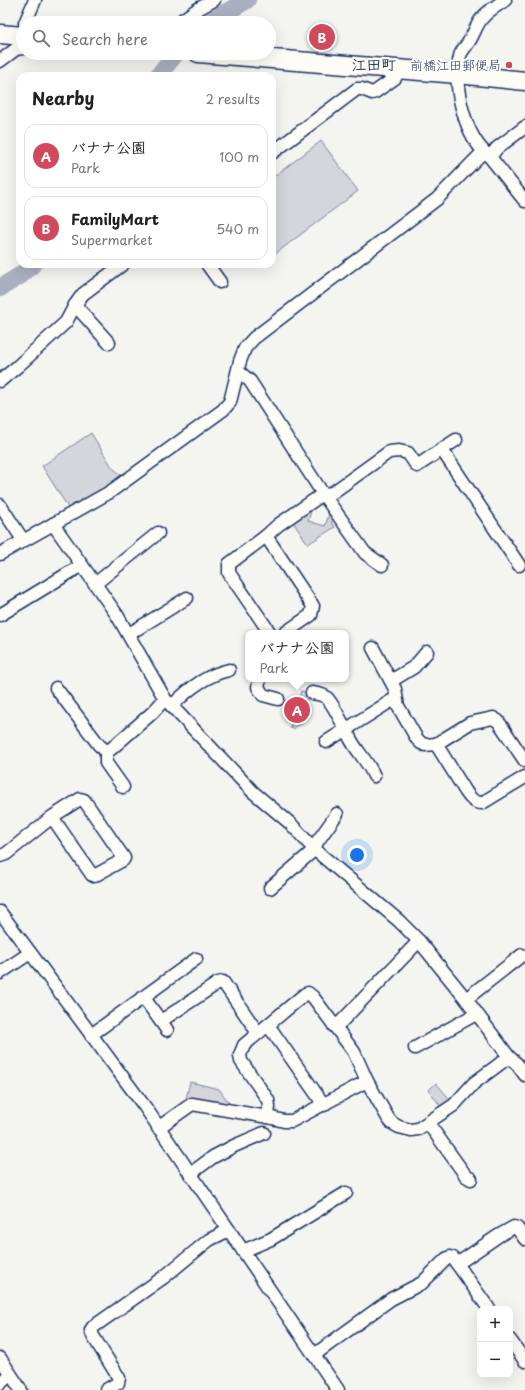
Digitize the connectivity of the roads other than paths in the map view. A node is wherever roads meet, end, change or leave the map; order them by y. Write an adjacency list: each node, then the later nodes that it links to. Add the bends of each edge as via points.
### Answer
1 (34, 0): 4 (street)
2 (214, 0): 5 (street)
3 (505, 0): 12 (street, via 482,17 460,55)
4 (28, 16)
5 (187, 16)
6 (0, 34): 7 (main road)
7 (16, 35)
8 (16, 49): 10 (street)
9 (276, 59): 11 (main road)
10 (0, 61)
11 (399, 69): 12 (main road); 15 (street, via 396,78 372,93 357,89)
12 (458, 74): 13 (main road); 16 (street, via 458,87 466,124)
13 (525, 81)
14 (525, 127): 16 (street)
15 (276, 150)
16 (486, 155): 17 (street); 23 (street, via 431,204 254,338 245,348)
17 (525, 201)
18 (118, 268): 21 (street, via 83,294)
19 (210, 268): 20 (street)
20 (220, 282)
21 (75, 305): 22 (street); 24 (street, via 66,322)
22 (109, 343)
23 (238, 371): 27 (street, via 250,381); 29 (street, via 230,402 223,410 110,492)
24 (0, 381)
25 (456, 440): 26 (street)
26 (442, 450): 27 (street, via 417,466 408,453 390,452 332,493); 36 (street)
27 (323, 494): 31 (street); 35 (street, via 365,553)
28 (0, 505): 32 (street)
29 (53, 524): 32 (street); 34 (street)
30 (158, 533): 37 (street)
31 (266, 536): 40 (street, via 228,564 229,573); 41 (street, via 313,606 312,615)
32 (23, 540): 33 (street)
33 (0, 553)
34 (82, 565): 37 (street); 39 (street)
35 (382, 565)
36 (520, 565)
37 (95, 584): 42 (street)
38 (187, 598): 42 (street)
39 (0, 615)
40 (268, 630)
41 (290, 630)
42 (129, 634): 52 (street)
43 (374, 648): 46 (street)
44 (427, 652): 46 (street, via 414,667)
45 (230, 670): 52 (street, via 218,672)
46 (391, 681): 51 (street)
47 (259, 682): 50 (street, via 258,687 263,695)
48 (56, 688): 56 (street)
49 (312, 693): 53 (street, via 327,698)
50 (278, 699)
51 (396, 699): 53 (street); 55 (street, via 419,742 425,745)
52 (169, 703): 56 (street, via 152,713); 63 (street, via 253,792)
53 (346, 730): 54 (street); 58 (street, via 370,765)
54 (326, 742)
55 (436, 744): 57 (street, via 470,723 493,718 498,721); 59 (street, via 466,792 472,800 479,803)
56 (106, 751): 60 (street, via 106,763)
57 (525, 761)
58 (374, 776)
59 (525, 777)
60 (123, 787)
61 (337, 814): 63 (street)
62 (52, 817): 62 (street, via 80,799 84,800 124,858 92,875); 64 (street)
63 (314, 849): 65 (street); 67 (street)
64 (0, 856)
65 (270, 888)
66 (0, 912): 68 (street)
67 (420, 941): 73 (street); 76 (street)
68 (30, 953): 71 (street); 78 (street)
69 (522, 955): 73 (street)
70 (196, 959): 72 (street)
71 (0, 973)
72 (144, 998): 77 (street, via 164,1026 218,983 223,982); 78 (street)
73 (466, 1000): 74 (street)
74 (476, 1014): 79 (street); 80 (street)
75 (268, 1025): 76 (street, via 308,993); 77 (street); 83 (street)
76 (334, 1026): 82 (street, via 354,1052)
77 (258, 1033): 84 (street, via 244,1045 240,1058 268,1100)
78 (91, 1034): 86 (street)
79 (415, 1048)
80 (517, 1059): 81 (street); 85 (street, via 474,1083 454,1105)
81 (525, 1075)
82 (367, 1082): 83 (street); 85 (street, via 392,1123 411,1130 418,1129)
83 (324, 1104): 84 (street, via 292,1121)
84 (268, 1117): 86 (street, via 192,1104)
85 (428, 1122): 89 (street, via 466,1176)
86 (158, 1128): 88 (street)
87 (264, 1133): 88 (street, via 213,1157)
88 (190, 1174): 91 (street)
89 (471, 1179)
90 (346, 1193): 93 (street, via 271,1239)
91 (230, 1230): 93 (street); 103 (street, via 209,1240 93,1327 93,1336 119,1378 118,1382)
92 (525, 1239): 94 (street, via 514,1227)
93 (243, 1251): 97 (street)
94 (457, 1264): 95 (street); 97 (street, via 453,1258 448,1257 422,1283 391,1299)
95 (487, 1306)
96 (517, 1344): 99 (street)
97 (314, 1355): 104 (street)
98 (0, 1358): 100 (street)
99 (525, 1361)
100 (10, 1374): 101 (street); 102 (street)
101 (0, 1384)
102 (21, 1390)
103 (106, 1390)
104 (338, 1390)

